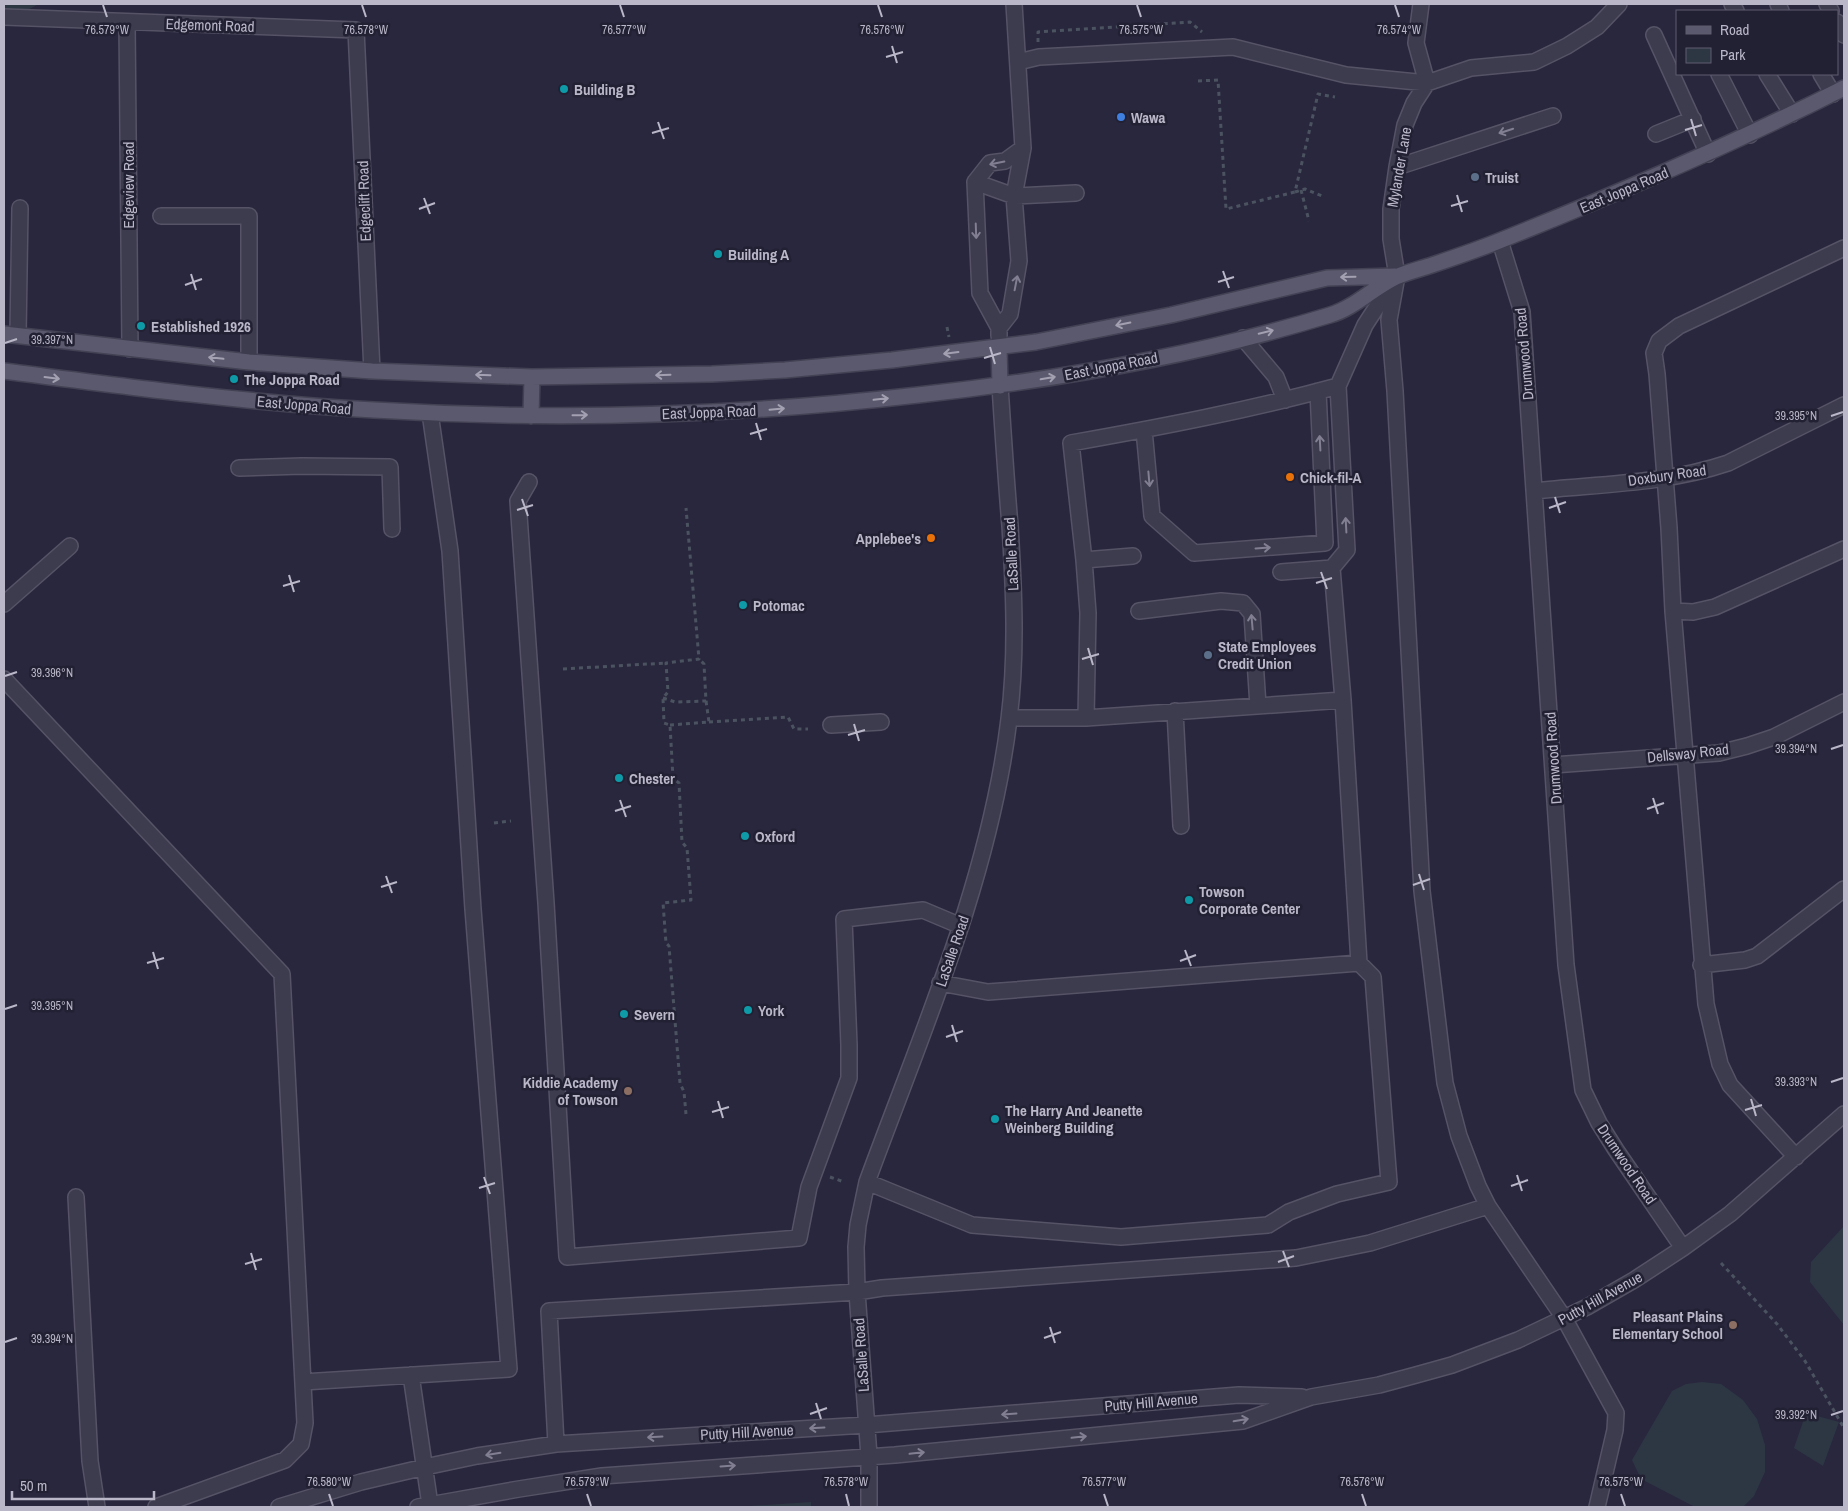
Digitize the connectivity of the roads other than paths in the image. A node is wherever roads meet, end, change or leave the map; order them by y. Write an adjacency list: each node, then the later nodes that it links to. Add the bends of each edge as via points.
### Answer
1 (1014, 4): 10 (street)
2 (1422, 4): 14 (street, via 1416,43)
3 (1619, 4): 14 (street, via 1597,27 1534,62 1472,68)
4 (4, 17): 5 (street, Edgemont Road)
5 (127, 22): 7 (street, Edgemont Road); 36 (street, Edgeview Road)
6 (1838, 24): 9 (street)
7 (356, 30): 39 (street, Edgeclift Road)
8 (1654, 35): 18 (street)
9 (1844, 36)
10 (1018, 62): 14 (street, via 1039,57 1234,47 1346,75); 21 (street)
11 (1720, 75): 20 (street)
12 (1770, 75): 16 (street)
13 (1822, 75): 15 (street)
14 (1427, 83): 23 (street, Mylander Lane, via 1405,125)
15 (1839, 91): 16 (main road, East Joppa Road)
16 (1792, 114): 20 (main road, East Joppa Road)
17 (1553, 116): 23 (street, one-way to 23)
18 (1693, 119): 19 (street); 22 (street)
19 (1656, 134)
20 (1750, 135): 22 (main road, East Joppa Road)
21 (1023, 148): 24 (street, one-way to 24, via 1005,161 990,163); 26 (street)
22 (1708, 154): 29 (main road, East Joppa Road)
23 (1397, 167): 31 (street, Mylander Lane, via 1391,239)
24 (975, 182): 26 (street); 32 (street, one-way to 32, via 980,293)
25 (1076, 193): 26 (street)
26 (1014, 196): 32 (street, one-way to 26, via 1010,314 1019,261)
27 (20, 208): 33 (street)
28 (161, 216): 37 (street, via 249,216)
29 (1500, 241): 31 (main road, East Joppa Road); 52 (street, Drumwood Road, via 1522,312)
30 (1844, 248): 50 (street, via 1679,326 1659,341 1654,353)
31 (1397, 276): 34 (main road, East Joppa Road, one-way to 31, via 1337,313); 35 (main road, East Joppa Road, one-way to 35, via 1327,278 1171,315); 42 (street, via 1364,325); 84 (street, via 1388,320 1395,391 1422,891 1445,1083 1459,1136)
32 (999, 328): 35 (street)
33 (11, 335): 36 (main road, East Joppa Road)
34 (1244, 338): 41 (main road, East Joppa Road, one-way to 34, via 1149,360); 44 (street, via 1276,377)
35 (999, 347): 40 (main road, East Joppa Road, one-way to 40, via 785,370); 41 (main road)
36 (130, 349): 37 (main road, East Joppa Road, one-way to 36)
37 (249, 362): 39 (main road, East Joppa Road)
38 (4, 371): 46 (main road, East Joppa Road, one-way to 46, via 227,399)
39 (372, 371): 40 (main road, East Joppa Road, one-way to 39)
40 (532, 377): 47 (main road)
41 (1000, 386): 47 (main road, East Joppa Road, one-way to 41, via 766,410); 68 (street, LaSalle Road, via 1012,570 1014,640)
42 (1338, 386): 43 (street); 58 (street, one-way to 42, via 1348,550)
43 (1318, 391): 44 (street); 48 (street, one-way to 43, via 1152,516 1194,553 1325,543)
44 (1285, 400): 48 (street)
45 (1844, 405): 50 (street, Doxbury Road, via 1728,463)
46 (430, 413): 47 (main road, East Joppa Road); 88 (street, via 450,551 473,909 509,1369)
47 (531, 416)
48 (1144, 430): 57 (street, via 1071,443)
49 (239, 468): 53 (street, via 390,467)
50 (1665, 479): 52 (street, Doxbury Road); 62 (street)
51 (529, 482): 76 (street, via 518,501 567,1257 799,1238 809,1187 849,1078 844,918 923,910)
52 (1535, 490): 73 (street, Drumwood Road)
53 (392, 528)
54 (70, 546): 60 (street)
55 (1844, 549): 62 (street, via 1715,607 1693,612)
56 (1134, 556): 57 (street)
57 (1084, 560): 69 (street, via 1088,613)
58 (1332, 568): 59 (street); 64 (street)
59 (1281, 572)
60 (4, 604)
61 (1140, 611): 66 (street, one-way to 61, via 1252,614 1243,603 1222,601)
62 (1673, 611): 72 (street)
63 (4, 679): 89 (street, via 282,974)
64 (1343, 700): 66 (street); 77 (street)
65 (1844, 702): 72 (street, Dellsway Road, via 1774,737 1728,750)
66 (1258, 706): 67 (street)
67 (1175, 711): 69 (street); 74 (street)
68 (1010, 718): 69 (street); 76 (street, LaSalle Road, via 993,809)
69 (1086, 718)
70 (881, 722): 71 (street)
71 (831, 725)
72 (1686, 756): 73 (street, Dellsway Road); 78 (street)
73 (1553, 765): 85 (street, Drumwood Road, via 1566,965 1583,1090 1611,1143)
74 (1181, 826)
75 (1844, 889): 78 (street, via 1757,956)
76 (961, 926): 79 (street, LaSalle Road)
77 (1358, 963): 79 (street, via 988,992); 82 (street, via 1373,977 1389,1182 1337,1194 1289,1212 1268,1225 1121,1237 972,1225)
78 (1701, 965): 81 (street, via 1712,1034 1730,1085)
79 (940, 983): 82 (street, LaSalle Road)
80 (1844, 1114): 81 (street, Putty Hill Avenue)
81 (1796, 1156): 85 (street, Putty Hill Avenue, via 1744,1202)
82 (867, 1182): 86 (street, LaSalle Road, via 858,1225)
83 (76, 1197): 96 (street, via 90,1460)
84 (1488, 1206): 86 (street, via 1370,1243 1296,1258); 87 (street)
85 (1683, 1248): 87 (street, Putty Hill Avenue, via 1620,1288)
86 (857, 1292): 91 (street, LaSalle Road); 92 (street, via 549,1311)
87 (1564, 1318): 90 (street, Putty Hill Avenue, via 1452,1365 1379,1385); 100 (street, via 1616,1413)
88 (411, 1375): 89 (street); 94 (street)
89 (303, 1382): 97 (street, via 305,1422 301,1444 285,1460)
90 (1311, 1397): 91 (street, Putty Hill Avenue, one-way to 91, via 1239,1395); 93 (street, Putty Hill Avenue, one-way to 90, via 1243,1420)
91 (866, 1425): 92 (street, Putty Hill Avenue, one-way to 92); 93 (street, LaSalle Road)
92 (556, 1444): 94 (street, Putty Hill Avenue, one-way to 94)
93 (869, 1456): 95 (street, Putty Hill Avenue, one-way to 93, via 602,1476); 99 (street, LaSalle Road)
94 (424, 1467): 95 (street); 98 (street, Putty Hill Avenue)
95 (424, 1506)
96 (97, 1507)
97 (156, 1507)
98 (279, 1507)
99 (869, 1507)
100 (1597, 1507)

